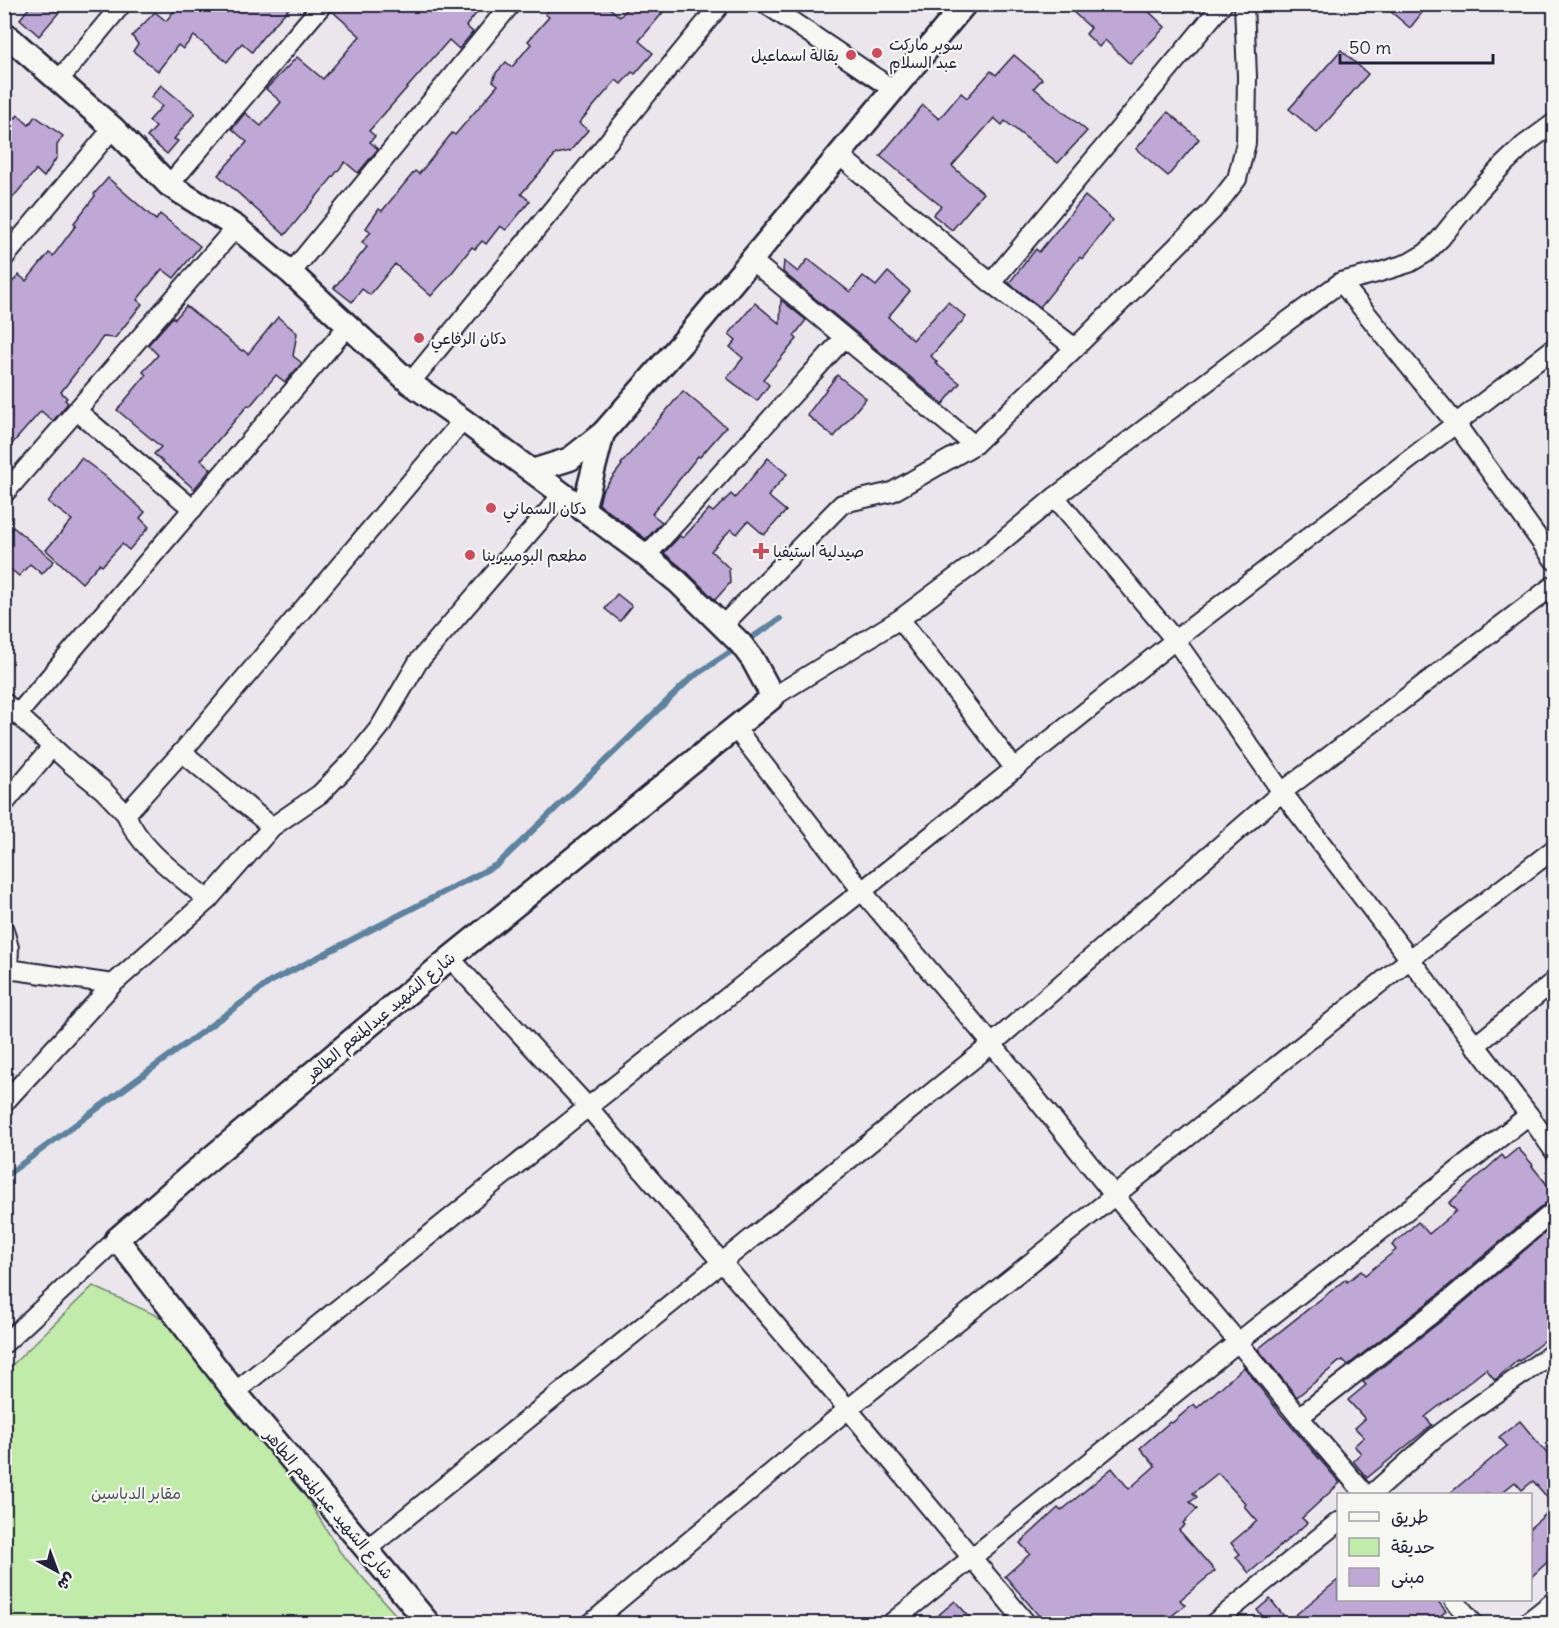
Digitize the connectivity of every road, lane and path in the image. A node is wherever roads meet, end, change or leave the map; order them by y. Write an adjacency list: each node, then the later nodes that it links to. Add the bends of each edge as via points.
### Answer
1 (122, 4): 10 (street)
2 (323, 4): 15 (street)
3 (511, 4): 19 (street)
4 (721, 4): 26 (street)
5 (766, 4): 11 (street)
6 (965, 4): 11 (street)
7 (1222, 4): 21 (street)
8 (1244, 4): 24 (street, via 1246,143 1237,179 1212,211)
9 (4, 33): 10 (street)
10 (59, 80): 13 (street)
11 (894, 90): 14 (street)
12 (1554, 123): 20 (street, via 1502,166 1426,253 1409,263)
13 (113, 128): 15 (street); 17 (street)
14 (839, 155): 18 (street); 21 (street)
15 (169, 185): 16 (street)
16 (236, 227): 19 (street); 27 (street)
17 (4, 258)
18 (751, 260): 23 (street); 30 (street)
19 (291, 273): 22 (street)
20 (1341, 282): 29 (street); 35 (street)
21 (991, 283): 24 (street)
22 (348, 326): 26 (street); 36 (street)
23 (844, 338): 31 (street); 38 (street)
24 (1075, 348): 31 (street)
25 (1554, 348): 29 (street)
26 (410, 383): 28 (street)
27 (77, 411): 33 (street); 36 (street)
28 (463, 420): 32 (street); 48 (street)
29 (1456, 424): 39 (street); 43 (street)
30 (603, 433): 32 (street, via 570,459); 37 (street)
31 (974, 445): 42 (street, via 892,492 842,504)
32 (532, 471): 34 (street)
33 (4, 494)
34 (563, 495): 37 (street); 53 (street, via 418,662 380,727 357,756 320,794)
35 (1055, 497): 41 (street); 43 (street)
36 (193, 509): 45 (street)
37 (583, 510): 38 (street)
38 (646, 556): 42 (street)
39 (1554, 560)
40 (1554, 585): 50 (street)
41 (900, 618): 44 (street); 49 (street)
42 (723, 625): 44 (street, via 753,660)
43 (1175, 640): 49 (street); 50 (street)
44 (773, 698): 46 (street, شارع الشهيد عبدالمنعم الطاهر)
45 (11, 708): 47 (street)
46 (736, 729): 55 (street); 58 (street, شارع الشهيد عبدالمنعم الطاهر)
47 (52, 747): 51 (street); 52 (street, via 104,790)
48 (182, 752): 52 (street); 53 (street)
49 (1015, 769): 55 (street)
50 (1282, 792): 59 (street); 63 (street)
51 (4, 804)
52 (126, 814): 56 (street, via 138,838)
53 (272, 827): 56 (street)
54 (1554, 849): 59 (street)
55 (862, 891): 63 (street); 66 (street)
56 (208, 900): 62 (street)
57 (4, 930): 60 (street, via 9,948)
58 (450, 957): 66 (street); 71 (street, شارع الشهيد عبدالمنعم الطاهر)
59 (1410, 959): 64 (street); 69 (street)
60 (6, 970): 62 (street)
61 (1554, 981): 64 (street)
62 (113, 984): 65 (street)
63 (992, 1044): 69 (street); 72 (street)
64 (1475, 1046): 67 (street)
65 (4, 1103)
66 (588, 1107): 72 (street); 76 (street)
67 (1529, 1115): 68 (street); 73 (street)
68 (1554, 1151)
69 (1115, 1196): 73 (street); 77 (street)
70 (1554, 1211): 78 (street, via 1442,1306)
71 (117, 1239): 74 (street); 76 (street, شارع الشهيد عبدالمنعم الطاهر)
72 (722, 1264): 77 (street); 82 (street)
73 (1238, 1342): 78 (street); 83 (street)
74 (4, 1344)
75 (1554, 1352): 80 (street, via 1437,1436)
76 (235, 1392): 82 (street, شارع الشهيد عبدالمنعم الطاهر)
77 (848, 1409): 83 (street); 87 (street)
78 (1299, 1417): 79 (street)
79 (1364, 1493)
80 (1373, 1493)
81 (1337, 1523): 90 (street)
82 (367, 1549): 86 (street, شارع الشهيد عبدالمنعم الطاهر)
83 (971, 1557): 88 (street); 89 (street)
84 (1456, 1601): 91 (street)
85 (1554, 1601): 92 (street)
86 (429, 1623)
87 (590, 1623)
88 (890, 1623)
89 (1027, 1623)
90 (1213, 1623)
91 (1474, 1623)
92 (1526, 1623)

